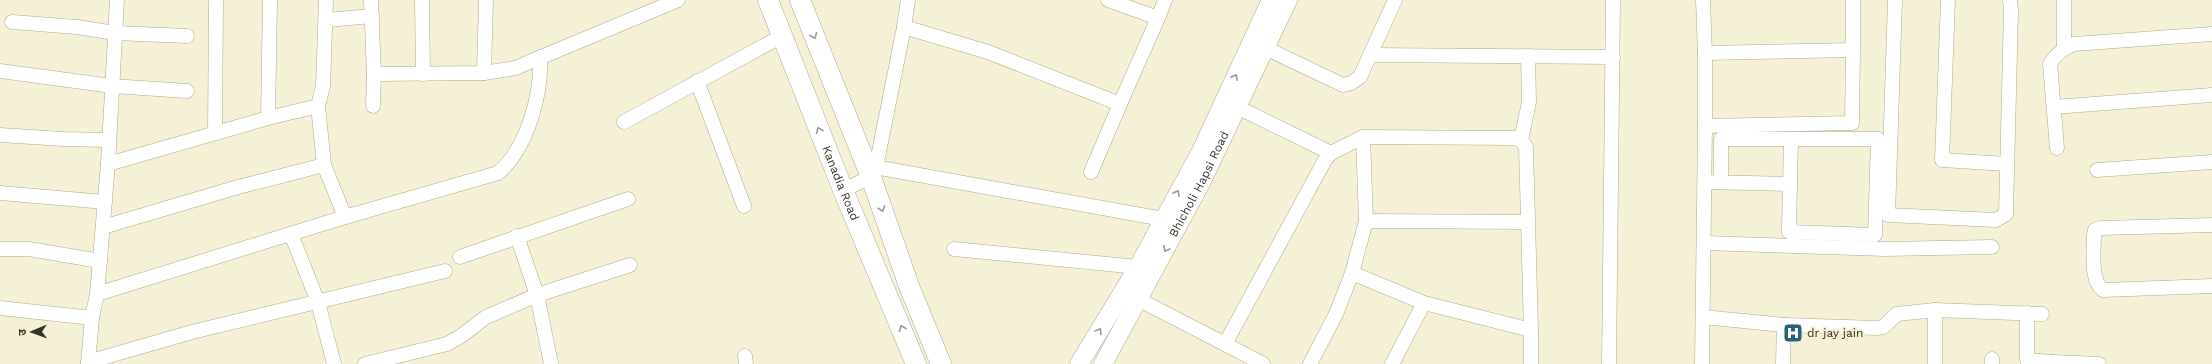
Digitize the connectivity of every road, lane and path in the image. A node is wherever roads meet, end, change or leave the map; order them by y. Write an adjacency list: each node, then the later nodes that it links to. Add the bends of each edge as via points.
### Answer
1 (117, 0): 29 (street)
2 (216, 0): 57 (street)
3 (270, 0): 54 (street)
4 (326, 0): 26 (street)
5 (371, 0): 24 (street)
6 (422, 0): 44 (street)
7 (486, 0): 42 (street)
8 (678, 0): 39 (street)
9 (768, 0): 32 (main road, Kanadia Road)
10 (800, 0): 70 (main road, one-way to 70)
11 (908, 0): 28 (street)
12 (1108, 0): 25 (street)
13 (1165, 0): 25 (street)
14 (1271, 0): 81 (street, one-way to 14)
15 (1288, 0): 34 (street, Bhicholi Hapsi Road)
16 (1395, 0): 37 (street)
17 (1613, 0): 40 (street)
18 (1703, 0): 36 (street)
19 (1852, 0): 35 (street)
20 (1895, 0): 67 (street, via 1888,215 2001,219 2006,214)
21 (1948, 0): 67 (street, via 1942,160)
22 (2010, 0): 67 (street)
23 (2064, 0): 33 (street)
24 (372, 16): 26 (street); 43 (street)
25 (1158, 18): 49 (street)
26 (327, 20): 50 (street, via 323,86)
27 (12, 22): 29 (street)
28 (904, 27): 49 (street, via 988,52); 70 (street)
29 (116, 33): 31 (street); 46 (street)
30 (2212, 34): 33 (street, via 2074,44)
31 (187, 36)
32 (782, 36): 45 (street); 75 (main road, Kanadia Road, one-way to 32)
33 (2064, 47): 53 (street, via 2050,64)
34 (1265, 48): 37 (street, via 1343,84 1351,83 1360,77); 52 (street, Bhicholi Hapsi Road)
35 (1854, 50): 36 (street); 56 (street, via 1852,123)
36 (1705, 53): 56 (street)
37 (1370, 55): 38 (street)
38 (1528, 56): 40 (street); 62 (street, via 1529,102)
39 (540, 57): 42 (street, via 515,68); 80 (street, via 541,74 536,103 508,165 498,173)
40 (1613, 57): 127 (street)
41 (0, 71): 46 (street)
42 (484, 73): 44 (street)
43 (374, 74): 44 (street); 51 (street)
44 (423, 74)
45 (697, 81): 55 (street); 79 (street)
46 (112, 86): 47 (street); 61 (street)
47 (187, 91)
48 (2212, 94): 53 (street)
49 (1120, 104): 71 (street)
50 (318, 106): 54 (street); 68 (street)
51 (373, 106)
52 (1237, 107): 64 (street); 81 (street, Bhicholi Hapsi Road)
53 (2054, 107): 63 (street)
54 (268, 118): 57 (street)
55 (624, 122)
56 (1705, 126): 72 (street)
57 (214, 133): 66 (street)
58 (0, 135): 61 (street, via 63,140)
59 (1363, 137): 62 (street); 64 (street); 82 (street)
60 (1791, 139): 73 (street, via 1721,139); 74 (street); 74 (street, via 1878,139 1875,235 1789,232)
61 (108, 140): 66 (street)
62 (1521, 140): 83 (street, via 1526,147)
63 (2057, 148)
64 (1331, 153): 113 (street, via 1305,195)
65 (2212, 162): 69 (street)
66 (108, 164): 78 (street)
67 (2007, 164)
68 (324, 165): 80 (street); 85 (street, via 238,187)
69 (2097, 170)
70 (873, 172): 75 (street); 81 (street); 120 (main road, one-way to 120, via 909,286)
71 (1091, 172)
72 (1705, 182): 73 (street); 88 (street)
73 (1721, 182): 74 (street)
74 (1790, 184)
75 (843, 190): 119 (main road, Kanadia Road, one-way to 75)
76 (0, 193): 78 (street)
77 (628, 199): 87 (street)
78 (105, 202): 85 (street)
79 (744, 206)
80 (345, 217): 86 (street)
81 (1172, 220): 95 (street); 102 (street, Bhicholi Hapsi Road, one-way to 102)
82 (1366, 221): 83 (street); 97 (street)
83 (1527, 222): 112 (street)
84 (2212, 225): 98 (street, via 2101,228 2095,230 2094,235 2095,277 2098,287 2103,290)
85 (103, 227): 93 (street)
86 (291, 234): 100 (street); 103 (street)
87 (517, 236): 92 (street); 101 (street)
88 (1705, 244): 89 (street, via 1885,249); 109 (street)
89 (1992, 247)
90 (0, 249): 93 (street, via 29,249)
91 (954, 249): 95 (street)
92 (460, 257)
93 (100, 261): 100 (street)
94 (630, 265): 101 (street)
95 (1138, 267): 99 (street)
96 (445, 271): 103 (street)
97 (1352, 273): 104 (street); 124 (street, via 1336,314)
98 (2212, 286)
99 (1123, 292): 102 (street); 121 (street, one-way to 99)
100 (97, 294): 110 (street)
101 (538, 295): 115 (street); 118 (street, via 486,317 447,344)
102 (1139, 300): 113 (street); 122 (street, Bhicholi Hapsi Road)
103 (318, 302): 114 (street, via 192,332); 117 (street)
104 (1424, 303): 112 (street); 125 (street)
105 (0, 308): 110 (street)
106 (1935, 310): 107 (street); 111 (street, via 1897,314 1883,327 1877,328); 130 (street)
107 (2028, 313): 108 (street); 116 (street, via 2027,360)
108 (2042, 314)
109 (1703, 317): 111 (street); 128 (street)
110 (92, 318): 114 (street)
111 (1784, 325): 129 (street)
112 (1531, 330): 126 (street)
113 (1225, 344): 123 (street)
114 (88, 363)
115 (549, 363)
116 (2052, 363): 131 (street)
117 (334, 364)
118 (365, 364)
119 (916, 364)
120 (941, 364)
121 (1079, 364)
122 (1103, 364)
123 (1263, 364)
124 (1310, 364)
125 (1392, 364)
126 (1531, 364)
127 (1609, 364)
128 (1702, 364)
129 (1783, 364)
130 (1935, 364)
131 (2099, 364)

